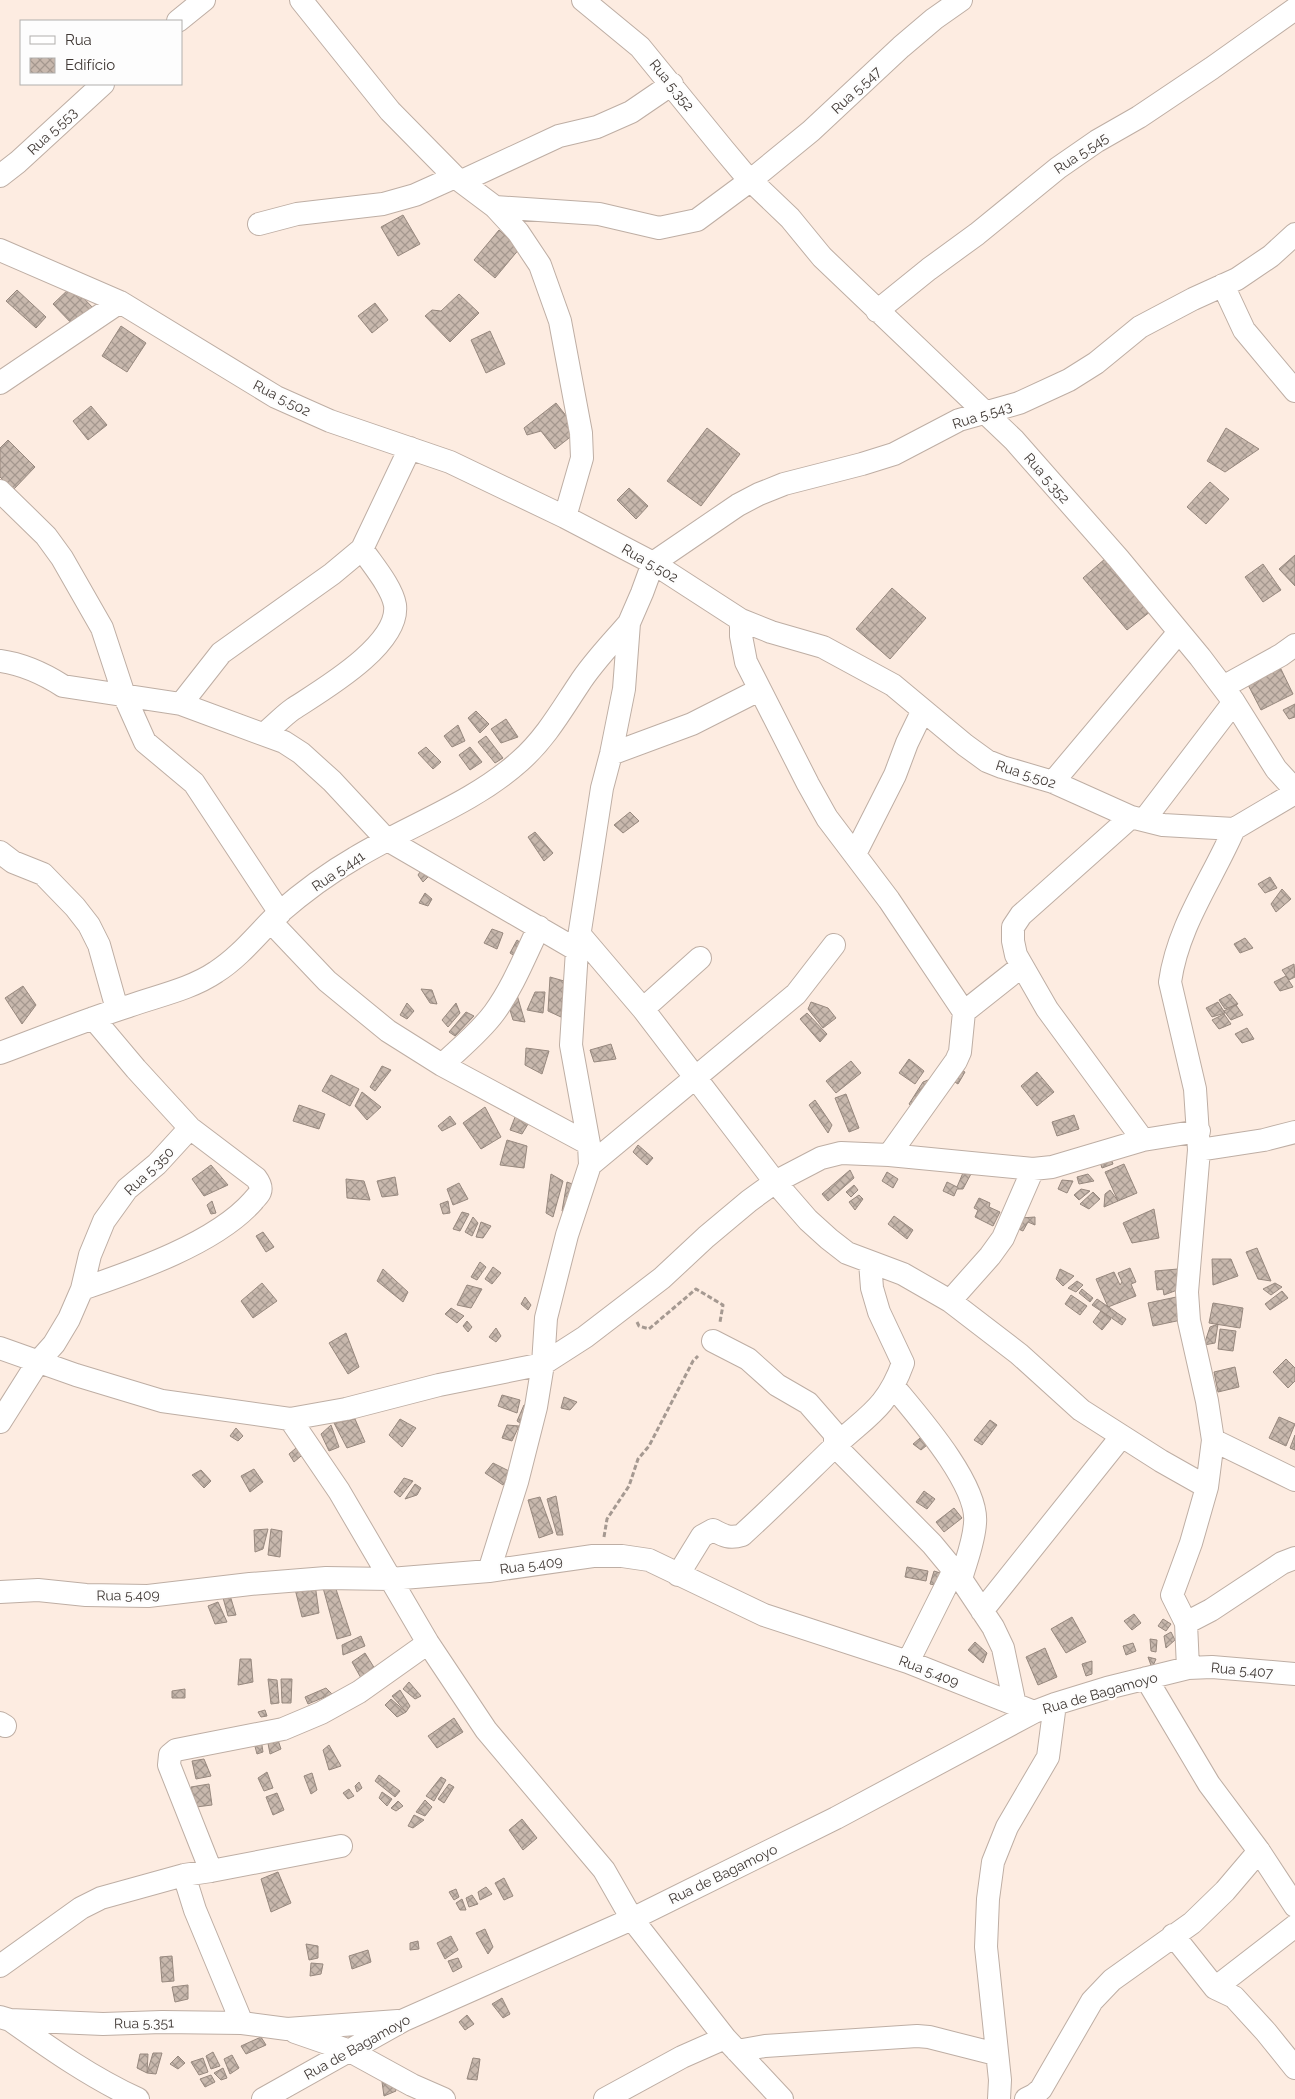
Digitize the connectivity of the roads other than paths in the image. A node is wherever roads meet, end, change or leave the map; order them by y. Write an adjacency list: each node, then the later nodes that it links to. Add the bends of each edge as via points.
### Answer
1 (204, 0): 6 (street)
2 (301, 0): 10 (street, via 390,111)
3 (583, 0): 7 (street, Rua 5.352, via 640,47)
4 (961, 0): 11 (street, Rua 5.547, via 934,19 811,131)
5 (1295, 9): 18 (street, Rua 5.545, via 1139,117 1058,168)
6 (179, 20)
7 (672, 84): 10 (street, via 631,112 598,127 559,136); 11 (street, Rua 5.352, via 724,150)
8 (102, 85): 9 (street, Rua 5.553)
9 (0, 176)
10 (459, 179): 12 (street); 13 (street, via 383,204 297,214)
11 (759, 187): 12 (street, Rua 5.547, via 697,220 659,228 599,214); 18 (street, Rua 5.352, via 822,257)
12 (495, 207): 24 (street, via 518,232 540,265 560,321 581,433 582,458)
13 (259, 224)
14 (1295, 234): 16 (street, Rua 5.543, via 1271,256)
15 (0, 250): 17 (street, Rua 5.502)
16 (1223, 286): 20 (street, via 1244,330); 21 (street, Rua 5.543, via 1140,327 1096,363 1069,380 1020,403)
17 (120, 302): 19 (street); 22 (street, Rua 5.502, via 276,397 330,421)
18 (877, 311): 21 (street, Rua 5.352)
19 (0, 383)
20 (1295, 391)
21 (985, 412): 26 (street, Rua 5.543, via 959,420 894,454 759,494); 29 (street, Rua 5.352, via 1014,440)
22 (410, 448): 24 (street, Rua 5.502, via 450,462); 25 (street)
23 (0, 491): 34 (street, via 46,536 62,558 102,628)
24 (565, 517): 26 (street, Rua 5.502)
25 (362, 549): 35 (street, via 222,653); 37 (street, via 392,595 394,617 384,636 371,653)
26 (653, 563): 27 (street, Rua 5.502); 28 (street)
27 (741, 620): 32 (street, via 746,662); 36 (street, Rua 5.502, via 823,648 894,685)
28 (629, 623): 38 (street, via 624,689); 43 (street, Rua 5.441, via 580,683 545,736 521,761 461,802)
29 (1179, 632): 33 (street, Rua 5.352); 39 (street)
30 (1295, 644): 33 (street)
31 (0, 661): 34 (street, via 14,663 63,686)
32 (759, 690): 38 (street, via 692,724); 45 (street, via 823,811)
33 (1229, 695): 40 (street, Rua 5.352, via 1276,769); 41 (street)
34 (124, 696): 35 (street); 46 (street, via 145,742 194,783)
35 (181, 704): 37 (street)
36 (922, 710): 39 (street, Rua 5.502, via 987,761); 45 (street, via 896,775)
37 (264, 734): 43 (street, via 301,753)
38 (611, 754): 48 (street, via 602,788)
39 (1052, 782): 41 (street, Rua 5.502)
40 (1295, 792): 42 (street)
41 (1138, 818): 42 (street, Rua 5.502, via 1163,825); 51 (street, via 1021,915 1013,927 1013,941)
42 (1234, 829): 62 (street, via 1182,933 1170,982 1195,1089)
43 (386, 839): 46 (street, Rua 5.441, via 353,859); 47 (street)
44 (0, 852): 52 (street, via 13,862 43,874 84,919 99,944)
45 (855, 854): 54 (street)
46 (275, 917): 52 (street, Rua 5.441, via 215,973 190,985); 57 (street, via 327,981 388,1031)
47 (539, 927): 48 (street); 57 (street, via 494,1013)
48 (579, 942): 53 (street); 63 (street, via 571,1045)
49 (834, 945): 58 (street, via 796,994)
50 (700, 958): 53 (street)
51 (1022, 966): 54 (street); 61 (street, via 1047,1009)
52 (117, 1009): 55 (street, Rua 5.441)
53 (643, 1009): 58 (street)
54 (964, 1012): 64 (street, via 956,1061)
55 (93, 1018): 56 (street, Rua 5.441); 59 (street)
56 (0, 1053)
57 (442, 1065): 63 (street)
58 (696, 1077): 63 (street); 66 (street)
59 (190, 1128): 68 (street, Rua 5.350, via 157,1164 127,1189 104,1221 90,1255); 68 (street, via 256,1178 261,1185 260,1193 245,1210 216,1231 124,1275)
60 (1295, 1132): 62 (street, via 1264,1140)
61 (1143, 1140): 62 (street); 65 (street, via 1052,1167)
62 (1199, 1140): 78 (street, via 1187,1292 1189,1320)
63 (589, 1154): 73 (street, via 546,1318)
64 (889, 1154): 65 (street); 66 (street, via 841,1153 821,1158)
65 (1033, 1168): 69 (street, via 1003,1238)
66 (775, 1182): 67 (street, via 829,1239 847,1253); 73 (street, via 706,1237 662,1278 586,1337)
67 (870, 1262): 69 (street, via 903,1274); 74 (street, via 872,1288 879,1312 904,1363)
68 (82, 1289): 72 (street, Rua 5.350, via 54,1344)
69 (950, 1301): 77 (street, via 1019,1354 1081,1410)
70 (713, 1342): 79 (street, via 748,1359 777,1384 808,1404 835,1434)
71 (0, 1348): 72 (street)
72 (38, 1362): 75 (street, via 162,1401); 76 (street, Rua 5.350)
73 (543, 1364): 75 (street); 83 (street, via 520,1472)
74 (894, 1387): 79 (street, via 876,1412); 85 (street, via 957,1470 971,1494 976,1523)
75 (290, 1419): 86 (street, via 339,1491)
76 (0, 1422)
77 (1121, 1437): 81 (street); 88 (street)
78 (1213, 1440): 80 (street); 81 (street)
79 (835, 1446): 84 (street, via 742,1535 726,1537 714,1530 702,1536); 85 (street, via 932,1544)
80 (1295, 1480)
81 (1206, 1487): 89 (street, via 1191,1543 1172,1595)
82 (1295, 1558): 89 (street)
83 (490, 1571): 84 (street, Rua 5.409, via 622,1556 649,1560); 86 (street, Rua 5.409)
84 (678, 1575): 91 (street, Rua 5.409, via 764,1615)
85 (958, 1575): 88 (street); 91 (street)
86 (390, 1579): 87 (street, Rua 5.409, via 250,1584 148,1596 86,1596); 90 (street)
87 (7, 1587)
88 (982, 1610): 96 (street, via 1003,1648)
89 (1186, 1624): 92 (street)
90 (428, 1643): 99 (street, via 359,1692 321,1713 283,1729 176,1750 170,1755 169,1765); 102 (street, via 486,1730 604,1870)
91 (908, 1662): 96 (street, Rua 5.409)
92 (1188, 1668): 93 (street, Rua 5.407, via 1212,1667); 94 (street, Rua de Bagamoyo)
93 (1295, 1675)
94 (1146, 1678): 95 (street, Rua de Bagamoyo); 98 (street, via 1209,1784)
95 (1055, 1704): 96 (street, Rua de Bagamoyo); 113 (street, via 1048,1757 1007,1827 993,1862 986,1948)
96 (1025, 1709): 102 (street, Rua de Bagamoyo, via 836,1818)
97 (340, 1846): 99 (street)
98 (1259, 1851): 101 (street); 104 (street, via 1225,1891 1192,1923)
99 (211, 1871): 100 (street)
100 (184, 1875): 105 (street, via 101,1898 81,1908); 109 (street, via 195,1910)
101 (1295, 1906)
102 (632, 1919): 108 (street, Rua de Bagamoyo); 111 (street)
103 (1295, 1926): 106 (street)
104 (1173, 1935): 106 (street); 121 (street, via 1112,1980 1092,2001 1041,2089)
105 (0, 1966)
106 (1215, 1988): 114 (street, via 1234,1997)
107 (5, 2019): 109 (street, Rua 5.351, via 103,2024); 115 (street, via 98,2079)
108 (404, 2020): 110 (street); 112 (street, Rua de Bagamoyo)
109 (242, 2023): 110 (street, Rua 5.351)
110 (287, 2029): 112 (street)
111 (731, 2044): 113 (street, via 765,2046 917,2036); 118 (street, via 682,2057); 119 (street)
112 (350, 2051): 116 (street, Rua de Bagamoyo); 117 (street)
113 (996, 2054): 120 (street)
114 (1295, 2068)
115 (138, 2099)
116 (263, 2099)
117 (444, 2099)
118 (605, 2099)
119 (782, 2099)
120 (999, 2099)
121 (1026, 2099)

